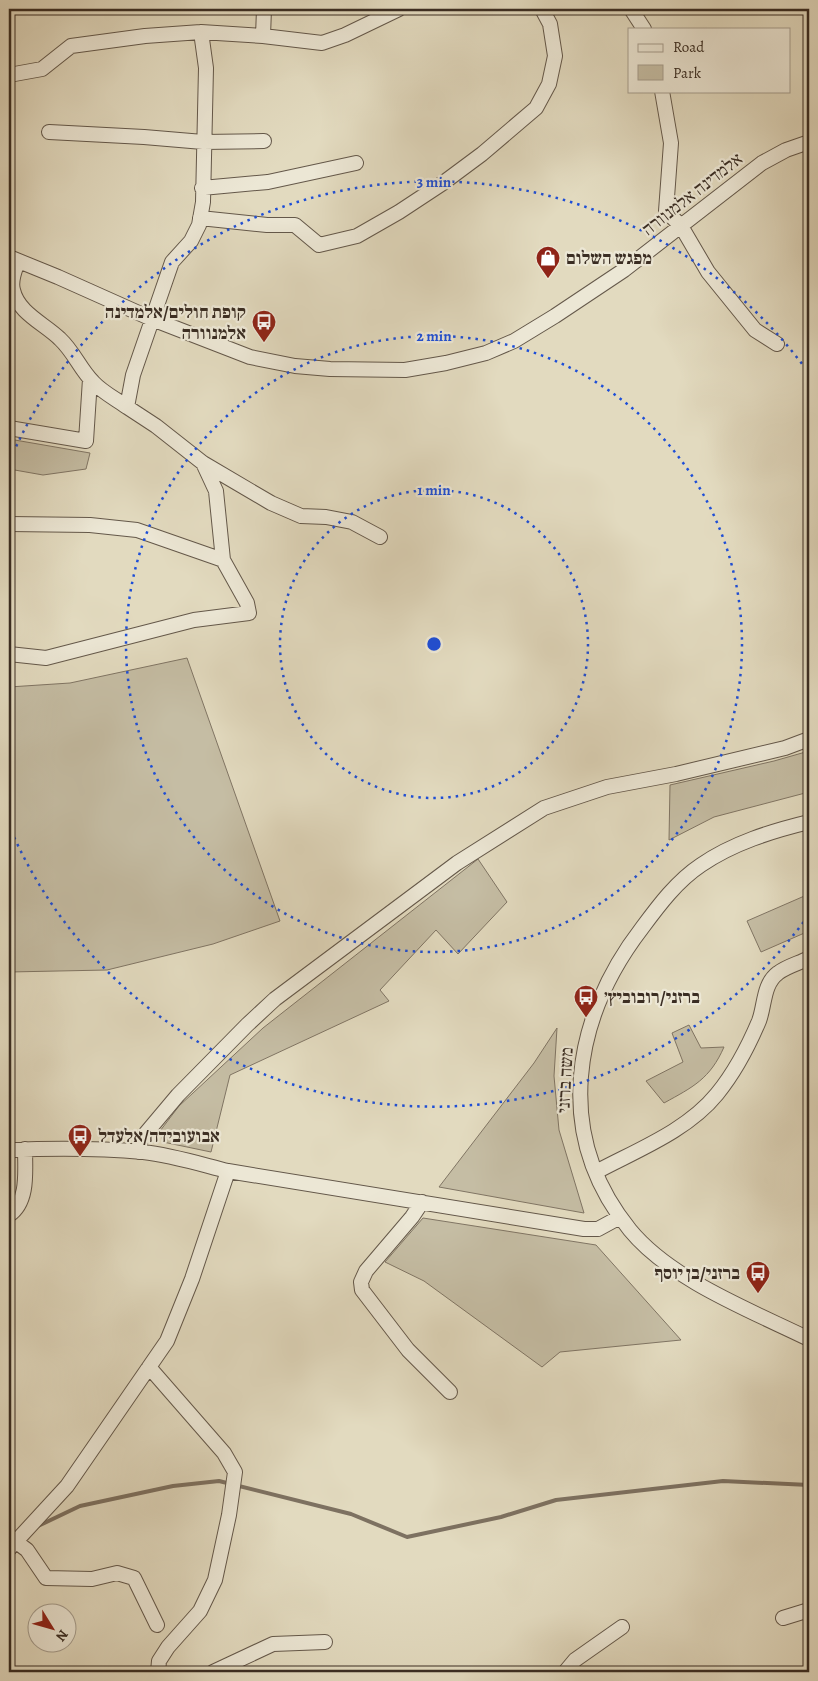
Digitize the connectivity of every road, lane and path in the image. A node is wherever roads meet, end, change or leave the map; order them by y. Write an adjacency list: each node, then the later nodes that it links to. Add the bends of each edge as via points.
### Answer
1 (264, 9): 7 (street)
2 (400, 9): 7 (street, via 322,43)
3 (542, 9): 16 (street, via 550,24 555,56 549,84 536,108 482,154 399,212 357,236 319,245 295,225)
4 (631, 9): 5 (street)
5 (643, 28)
6 (201, 32): 7 (street); 8 (street, via 71,46 42,69); 12 (street, via 206,68)
7 (263, 36)
8 (9, 75)
9 (662, 92): 17 (street, via 670,143 666,211)
10 (49, 132): 12 (street)
11 (264, 140): 12 (street)
12 (203, 142): 15 (street)
13 (809, 142): 17 (street, אלמדינה אלמנוורה, via 762,163)
14 (356, 163): 15 (street, via 268,182)
15 (202, 188): 16 (street)
16 (200, 218): 19 (street, via 191,241 172,262)
17 (681, 226): 19 (street, אלמדינה אלמנוורה, via 624,270 514,341 446,363 405,370 295,366 250,357); 20 (street, via 708,272 755,330)
18 (13, 259): 19 (street, אלמדינה אלמנוורה); 21 (street, via 13,290 17,300 68,346)
19 (152, 319): 22 (street, via 133,375)
20 (777, 344)
21 (90, 379): 22 (street); 23 (street, via 86,441)
22 (127, 407): 24 (street)
23 (9, 428)
24 (203, 463): 26 (street, via 271,503 301,516 352,522); 27 (street, via 216,491)
25 (9, 524): 27 (street, via 90,525 137,530)
26 (380, 537)
27 (222, 560): 28 (street, via 247,603 249,613 194,620 46,658)
28 (9, 654)
29 (809, 739): 34 (street, via 785,748 676,774 607,787 544,808 518,823 457,863 275,999 178,1095 141,1139)
30 (809, 822): 36 (street, משה ברזני, via 740,844 702,864 684,878 656,908 606,982 587,1033 581,1066 582,1124)
31 (809, 958): 36 (street, via 778,973 768,985 760,1019 745,1051 730,1077 707,1105 682,1125)
32 (25, 1149): 33 (street); 34 (street); 38 (street, via 26,1180 21,1200)
33 (9, 1150)
34 (138, 1152): 35 (street)
35 (228, 1171): 37 (street); 41 (street, via 192,1279 166,1341)
36 (596, 1172): 39 (street, משה ברזני)
37 (422, 1202): 39 (street, via 584,1229 598,1229); 42 (street, via 366,1271 361,1282 362,1290 408,1350)
38 (10, 1215)
39 (620, 1217): 40 (street, משה ברזני, via 646,1246 692,1281)
40 (809, 1339)
41 (149, 1367): 43 (street, via 67,1486); 49 (street, via 224,1453 235,1472 215,1580 200,1611 159,1661)
42 (450, 1392)
43 (12, 1545): 46 (street, via 27,1550 46,1578 92,1579 118,1572 134,1578)
44 (809, 1610): 45 (street)
45 (783, 1618)
46 (157, 1625)
47 (622, 1627): 51 (street, via 575,1660)
48 (325, 1642): 50 (street, via 274,1644)
49 (158, 1672)
50 (213, 1672)
51 (565, 1672)

